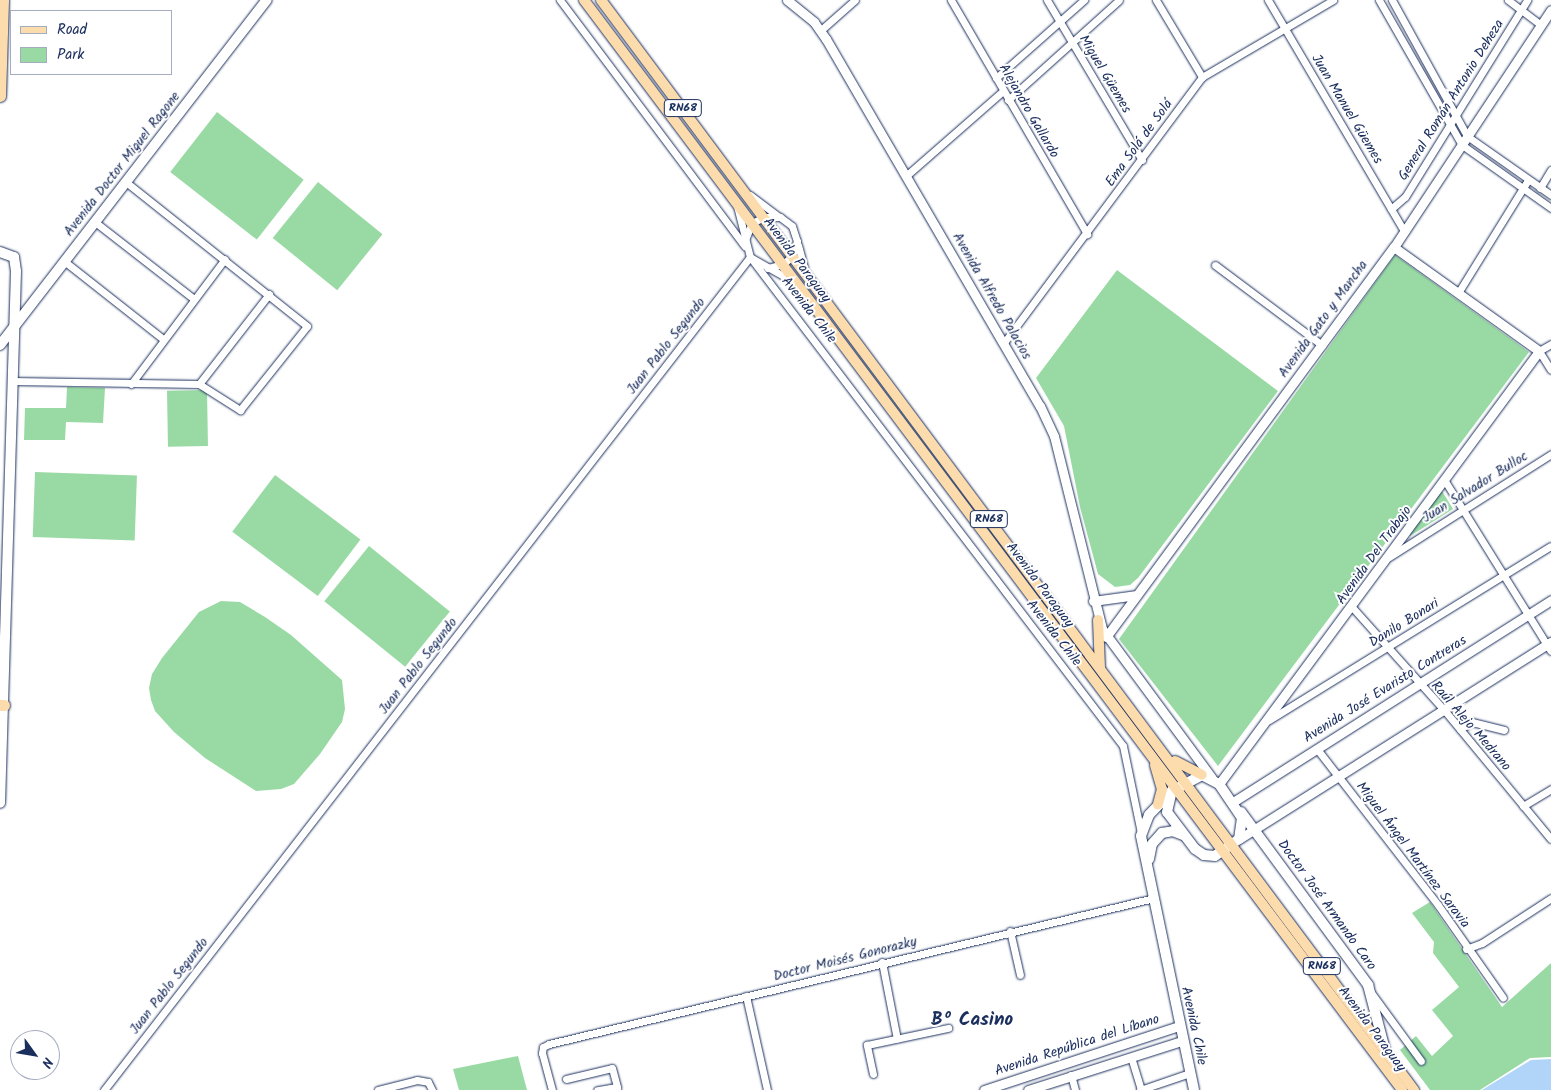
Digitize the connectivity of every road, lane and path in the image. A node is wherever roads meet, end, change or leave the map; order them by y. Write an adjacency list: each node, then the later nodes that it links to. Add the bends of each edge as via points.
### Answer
1 (3, 0): 24 (highway)
2 (9, 0): 24 (highway)
3 (266, 0): 41 (main road, Avenida Doctor Miguel Ragone)
4 (560, 0): 56 (street)
5 (584, 0): 46 (main road, Avenida Paraguay / RN68)
6 (601, 0): 44 (main road, Avenida Paraguay / RN68)
7 (787, 0): 26 (street, Avenida Alfredo Palacios)
8 (855, 0): 26 (street)
9 (951, 0): 29 (street, Alejandro Gallardo)
10 (1047, 0): 22 (street, Miguel Güemes)
11 (1084, 0): 22 (street)
12 (1119, 0): 27 (street)
13 (1156, 0): 28 (street)
14 (1268, 0): 25 (street, Juan Manuel Güemes)
15 (1333, 0): 25 (street, Ema Solá de Solá)
16 (1379, 0): 34 (street)
17 (1392, 0): 33 (street)
18 (1508, 0): 20 (street)
19 (1527, 0): 20 (street, General Román Antonio Deheza)
20 (1521, 10): 23 (street); 33 (street, General Román Antonio Deheza)
21 (1551, 10): 23 (street, Avenida Gato y Mancha)
22 (1060, 22): 27 (street, Miguel Güemes); 29 (street)
23 (1541, 25): 35 (street, Avenida Gato y Mancha)
24 (2, 26): 31 (highway)
25 (1284, 27): 28 (street, Ema Solá de Solá); 48 (street, Juan Manuel Güemes)
26 (820, 30): 39 (street, Avenida Alfredo Palacios)
27 (1071, 42): 32 (street); 37 (street, Miguel Güemes)
28 (1202, 77): 37 (street, Ema Solá de Solá)
29 (996, 78): 30 (street, Alejandro Gallardo)
30 (1004, 92): 32 (street, Alejandro Gallardo); 39 (street)
31 (0, 96)
32 (1008, 100): 54 (street, Alejandro Gallardo)
33 (1456, 112): 34 (street, General Román Antonio Deheza); 35 (street)
34 (1450, 123): 36 (street); 48 (street, General Román Antonio Deheza, via 1405,197)
35 (1467, 136): 36 (street, Avenida Gato y Mancha); 40 (street)
36 (1462, 145): 43 (street); 53 (street, Avenida Gato y Mancha)
37 (1142, 160): 54 (street, Ema Solá de Solá)
38 (1551, 170): 42 (street)
39 (907, 175): 75 (street, Avenida Alfredo Palacios)
40 (1528, 180): 42 (street); 43 (street)
41 (125, 181): 51 (main road, Avenida Doctor Miguel Ragone); 61 (street)
42 (1540, 188): 45 (street)
43 (1524, 190): 47 (street); 68 (street)
44 (746, 192): 49 (main road, Avenida Paraguay / RN68); 50 (street)
45 (1551, 194)
46 (735, 201): 52 (main road, Avenida Paraguay / RN68); 56 (street)
47 (1551, 208)
48 (1391, 209): 53 (street, Juan Manuel Güemes)
49 (764, 217): 50 (street); 52 (street); 59 (main road, Avenida Paraguay / RN68)
50 (780, 217): 55 (street, via 792,226)
51 (95, 222): 62 (main road, Avenida Doctor Miguel Ragone); 71 (street)
52 (752, 223): 56 (street); 63 (main road, Avenida Paraguay / RN68)
53 (1404, 232): 57 (street, Avenida Gato y Mancha)
54 (1087, 234): 75 (street, Ema Solá de Solá)
55 (797, 241): 59 (street); 66 (street)
56 (745, 243): 60 (street, Avenida Chile)
57 (1394, 246): 68 (street); 78 (street, Avenida Gato y Mancha)
58 (0, 252): 70 (main road, via 10,254 16,262)
59 (792, 256): 63 (street); 66 (main road, Avenida Paraguay / RN68)
60 (750, 257): 65 (street); 117 (street, Avenida Chile, via 1123,746); 150 (street, Juan Pablo Segundo)
61 (225, 259): 69 (street); 71 (street)
62 (64, 261): 72 (main road, Avenida Doctor Miguel Ragone); 74 (street)
63 (783, 264): 65 (street); 67 (main road, Avenida Paraguay / RN68)
64 (1215, 265): 78 (street)
65 (768, 268): 67 (street)
66 (805, 273): 100 (main road, Avenida Paraguay / RN68)
67 (799, 286): 109 (main road, Avenida Paraguay / RN68)
68 (1458, 293): 79 (street)
69 (269, 294): 83 (street); 83 (street, via 305,321 304,333 240,410)
70 (15, 297): 72 (main road, via 26,302); 73 (main road)
71 (194, 298): 74 (street)
72 (34, 299): 73 (main road, Avenida Doctor Miguel Ragone)
73 (14, 326): 77 (main road, Avenida Doctor Miguel Ragone); 81 (main road)
74 (163, 340): 82 (street)
75 (1003, 344): 92 (street, Avenida Alfredo Palacios, via 1054,436)
76 (1551, 344): 79 (street, Avenida Del Trabajo)
77 (0, 345)
78 (1322, 345): 90 (street, Avenida Gato y Mancha)
79 (1539, 351): 80 (street); 85 (street, Avenida Del Trabajo)
80 (1551, 370)
81 (12, 381): 82 (street); 102 (main road)
82 (131, 384): 83 (street)
83 (199, 384)
84 (1551, 454): 86 (street, Juan Salvador Bulloc)
85 (1445, 481): 86 (street); 88 (street, Avenida Del Trabajo)
86 (1462, 508): 88 (street, Juan Salvador Bulloc); 89 (street)
87 (1551, 546): 89 (street, Danilo Bonari)
88 (1388, 558): 93 (street, Avenida Del Trabajo)
89 (1503, 576): 94 (street); 99 (street, Danilo Bonari)
90 (1137, 595): 92 (street); 96 (street, Avenida Gato y Mancha)
91 (1551, 600): 94 (street, Avenida José Evaristo Contreras)
92 (1094, 601): 95 (street, Avenida Alfredo Palacios)
93 (1352, 607): 99 (street, Raúl Alejo Medrano); 104 (street, Avenida Del Trabajo)
94 (1528, 614): 97 (street); 101 (street, Avenida José Evaristo Contreras)
95 (1098, 620): 96 (street, Avenida Alfredo Palacios); 98 (main road)
96 (1106, 637): 98 (main road); 111 (street)
97 (1550, 646): 103 (street)
98 (1100, 648): 100 (main road)
99 (1387, 649): 101 (street, Raúl Alejo Medrano); 104 (street, Danilo Bonari)
100 (1100, 667): 107 (main road, Avenida Paraguay / RN68)
101 (1418, 683): 103 (street, Raúl Alejo Medrano); 108 (street, Avenida José Evaristo Contreras)
102 (2, 705): 116 (main road)
103 (1445, 711): 105 (street, Raúl Alejo Medrano); 110 (street)
104 (1269, 720): 111 (street, Avenida Del Trabajo)
105 (1460, 729): 106 (street, via 1472,722); 119 (street, Raúl Alejo Medrano)
106 (1504, 730)
107 (1157, 744): 111 (main road, via 1186,769); 112 (main road, Avenida Paraguay / RN68)
108 (1316, 749): 110 (street, Miguel Ángel Martínez Saravia); 115 (street, Avenida José Evaristo Contreras)
109 (1152, 757): 114 (main road, Avenida Paraguay / RN68); 118 (main road, via 1161,784)
110 (1338, 776): 121 (street); 131 (street, Miguel Ángel Martínez Saravia, via 1438,905)
111 (1211, 779): 112 (main road); 115 (main road, Doctor José Armando Caro)
112 (1186, 782): 114 (main road); 125 (main road, Avenida Paraguay / RN68)
113 (1551, 789): 119 (street)
114 (1174, 790): 118 (main road); 123 (main road, via 1167,812); 126 (main road, Avenida Paraguay / RN68)
115 (1233, 802): 120 (main road, Doctor José Armando Caro)
116 (0, 803)
117 (1136, 806): 118 (street, via 1143,810); 122 (street, Avenida Chile)
118 (1156, 806): 122 (main road, via 1145,821)
119 (1523, 806): 124 (street, Raúl Alejo Medrano)
120 (1241, 812): 121 (main road, Doctor José Armando Caro); 125 (main road)
121 (1256, 830): 125 (street); 134 (main road, Doctor José Armando Caro)
122 (1141, 836): 127 (main road, Avenida Chile)
123 (1184, 836): 126 (main road, via 1204,855 1216,856); 127 (main road, via 1173,831 1157,838 1150,851)
124 (1551, 839)
125 (1236, 842): 126 (main road); 141 (main road, Avenida Paraguay / RN68)
126 (1223, 852): 149 (main road, Avenida Paraguay / RN68)
127 (1150, 878): 128 (main road, Avenida Chile)
128 (1154, 898): 130 (street, Doctor Moisés Gonorazky); 137 (main road, Avenida Chile)
129 (1551, 898): 131 (street, via 1482,943)
130 (1010, 931): 132 (street, Doctor Moisés Gonorazky); 133 (street)
131 (1466, 949): 136 (street, Miguel Ángel Martínez Saravia)
132 (882, 962): 135 (street, Doctor Moisés Gonorazky); 139 (street)
133 (1020, 975)
134 (1371, 992): 141 (main road, Doctor José Armando Caro); 143 (street)
135 (746, 996): 153 (street, Doctor Moisés Gonorazky, via 543,1047); 155 (street)
136 (1502, 998)
137 (1179, 1026): 140 (main road, Avenida Chile); 147 (street, Avenida República del Líbano)
138 (948, 1028): 139 (street)
139 (897, 1039): 145 (street, via 867,1045)
140 (1182, 1041): 142 (street, Avenida República del Líbano); 144 (main road, Avenida Chile)
141 (1385, 1050): 149 (main road, Avenida Paraguay / RN68)
142 (1131, 1057): 146 (street, Avenida República del Líbano); 159 (street)
143 (1422, 1061)
144 (1190, 1073): 159 (street); 160 (main road, Avenida Chile)
145 (873, 1074)
146 (1071, 1075): 157 (street, Avenida República del Líbano); 158 (street)
147 (1021, 1078): 156 (street, Avenida República del Líbano); 157 (street, via 1029,1085)
148 (566, 1079): 154 (street, via 612,1068 617,1087)
149 (1409, 1089)
150 (104, 1090)
151 (378, 1090): 152 (street, via 417,1080 428,1082)
152 (432, 1090)
153 (552, 1090)
154 (597, 1090)
155 (767, 1090)
156 (984, 1090)
157 (1027, 1090)
158 (1075, 1090)
159 (1140, 1090)
160 (1194, 1090)

